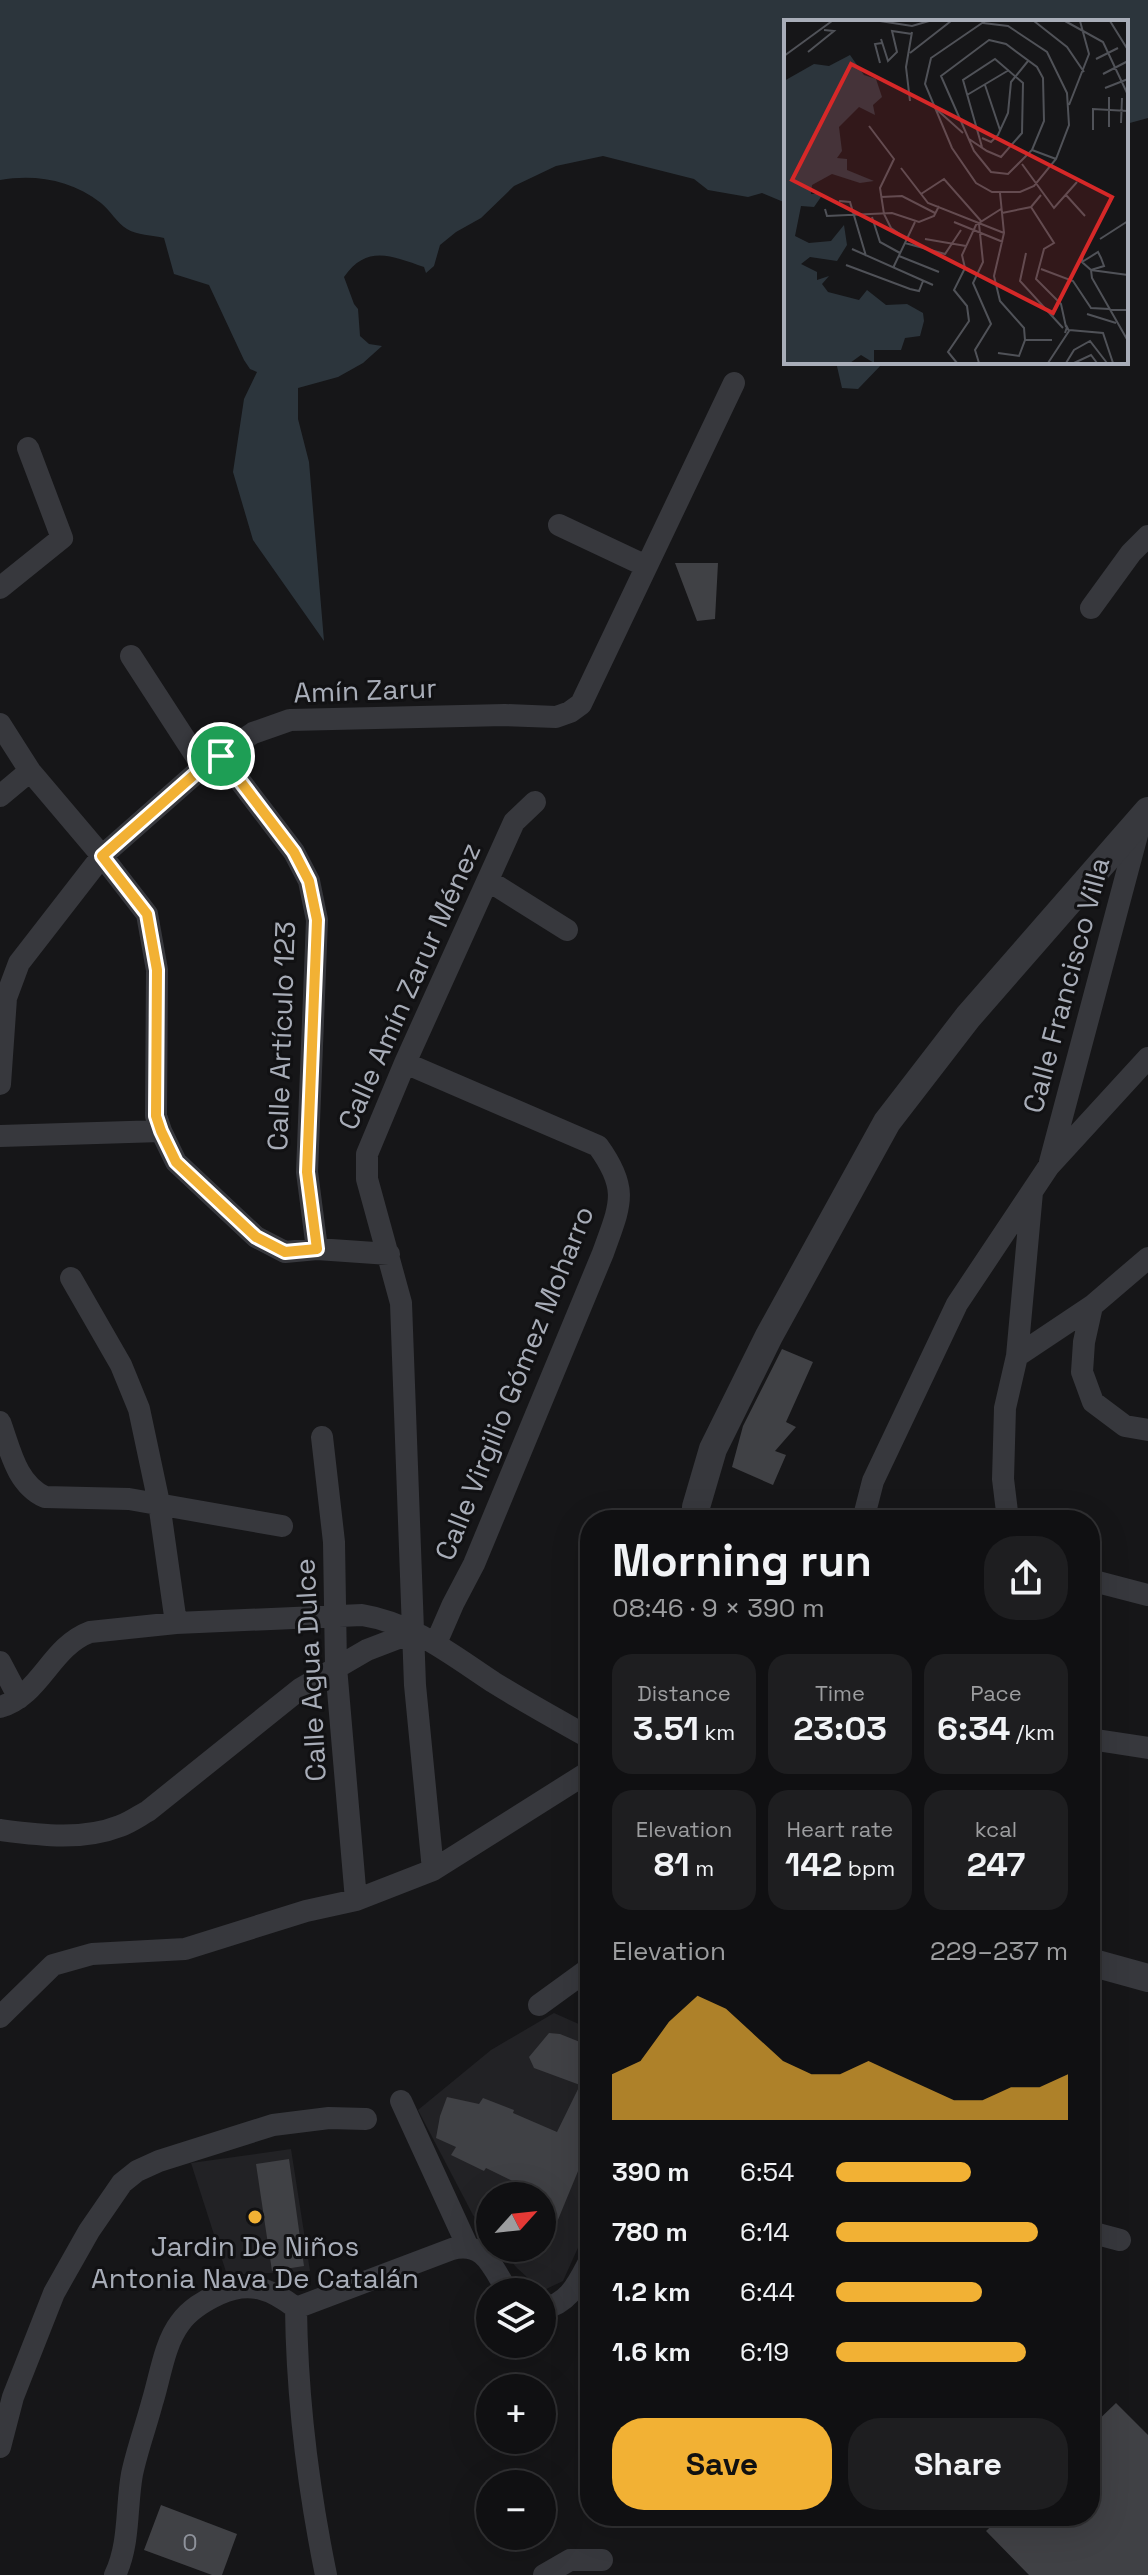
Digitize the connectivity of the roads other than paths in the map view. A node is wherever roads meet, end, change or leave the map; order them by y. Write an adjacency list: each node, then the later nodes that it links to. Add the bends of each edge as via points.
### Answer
1 (734, 383): 5 (street)
2 (28, 448): 6 (street, via 62,538)
3 (559, 525): 5 (street)
4 (1148, 536): 7 (street)
5 (646, 566): 10 (street, Amín Zarur, via 581,704 570,712 556,717 290,720 253,733)
6 (0, 588)
7 (1091, 608)
8 (131, 656): 10 (street, Calle Artículo 123)
9 (0, 724): 11 (street)
10 (212, 762): 15 (street, Amín Zarur); 25 (street, Calle Artículo 123, via 294,852 309,881 317,920 307,1172)
11 (30, 771): 12 (street); 15 (street)
12 (0, 796)
13 (535, 802): 16 (street, Calle Amín Zarur Ménez, via 514,822)
14 (1145, 815): 23 (street, Calle Francisco Villa); 35 (street, via 968,1017 887,1122 713,1449)
15 (102, 856): 20 (street, Amín Zarur, via 19,963 6,998); 21 (street, via 147,914 157,970 156,1116)
16 (489, 881): 17 (street); 19 (street, Calle Amín Zarur Ménez)
17 (567, 930)
18 (1148, 1058): 23 (street)
19 (405, 1063): 26 (street, Calle Amín Zarur Ménez, via 367,1154 367,1179); 44 (street, Calle Virgilio Gómez Moharro, via 598,1146 620,1187 620,1207 603,1253)
20 (0, 1084)
21 (161, 1131): 22 (street); 25 (street, via 176,1162 256,1237 285,1252)
22 (0, 1136)
23 (1049, 1166): 24 (street)
24 (1032, 1190): 30 (street); 36 (street, via 957,1304 873,1481)
25 (317, 1249): 26 (street)
26 (389, 1254): 43 (street, Calle Amín Zarur Ménez, via 401,1303)
27 (1148, 1258): 29 (street)
28 (71, 1278): 34 (street, via 121,1365 139,1409)
29 (1092, 1306): 30 (street); 32 (street, via 1082,1372 1093,1402 1125,1426)
30 (1017, 1356): 37 (street, via 1005,1408)
31 (0, 1422): 34 (street, via 17,1471 33,1492)
32 (1148, 1430)
33 (322, 1437): 41 (street, Calle Agua Dulce, via 334,1542)
34 (152, 1502): 38 (street); 42 (street)
35 (696, 1510)
36 (866, 1510)
37 (1007, 1510)
38 (282, 1526)
39 (1100, 1583): 40 (street)
40 (1148, 1595)
41 (335, 1615): 42 (street); 43 (street, via 386,1618); 46 (street, Calle Agua Dulce)
42 (176, 1623): 47 (street, via 77,1637 32,1687)
43 (414, 1632): 44 (street); 46 (street); 53 (street, Calle Amín Zarur Ménez)
44 (436, 1643): 48 (street)
45 (0, 1662): 47 (street)
46 (336, 1667): 52 (street, via 300,1689 148,1811 120,1826 64,1836); 54 (street, Calle Agua Dulce)
47 (10, 1702)
48 (580, 1732)
49 (1100, 1741): 50 (street)
50 (1148, 1748)
51 (580, 1783): 53 (street)
52 (0, 1830)
53 (433, 1870): 54 (street)
54 (356, 1900): 59 (street, via 185,1949 92,1954 53,1965)
55 (1100, 1965): 57 (street)
56 (580, 1975): 58 (street)
57 (1148, 1978)
58 (539, 2005)
59 (0, 2017)
60 (401, 2101): 64 (street)
61 (366, 2119): 69 (street, via 273,2125 159,2161 122,2183 54,2293 13,2397)
62 (1100, 2235): 63 (street)
63 (1120, 2240)
64 (467, 2245): 66 (street, via 482,2252); 68 (street)
65 (580, 2277): 67 (street)
66 (499, 2278)
67 (556, 2306)
68 (296, 2308): 71 (street, via 263,2288 244,2286 198,2304 180,2323 132,2473 122,2560); 72 (street, via 312,2505)
69 (0, 2447)
70 (602, 2560): 73 (street, via 570,2560)
71 (115, 2575)
72 (326, 2575)
73 (544, 2575)

